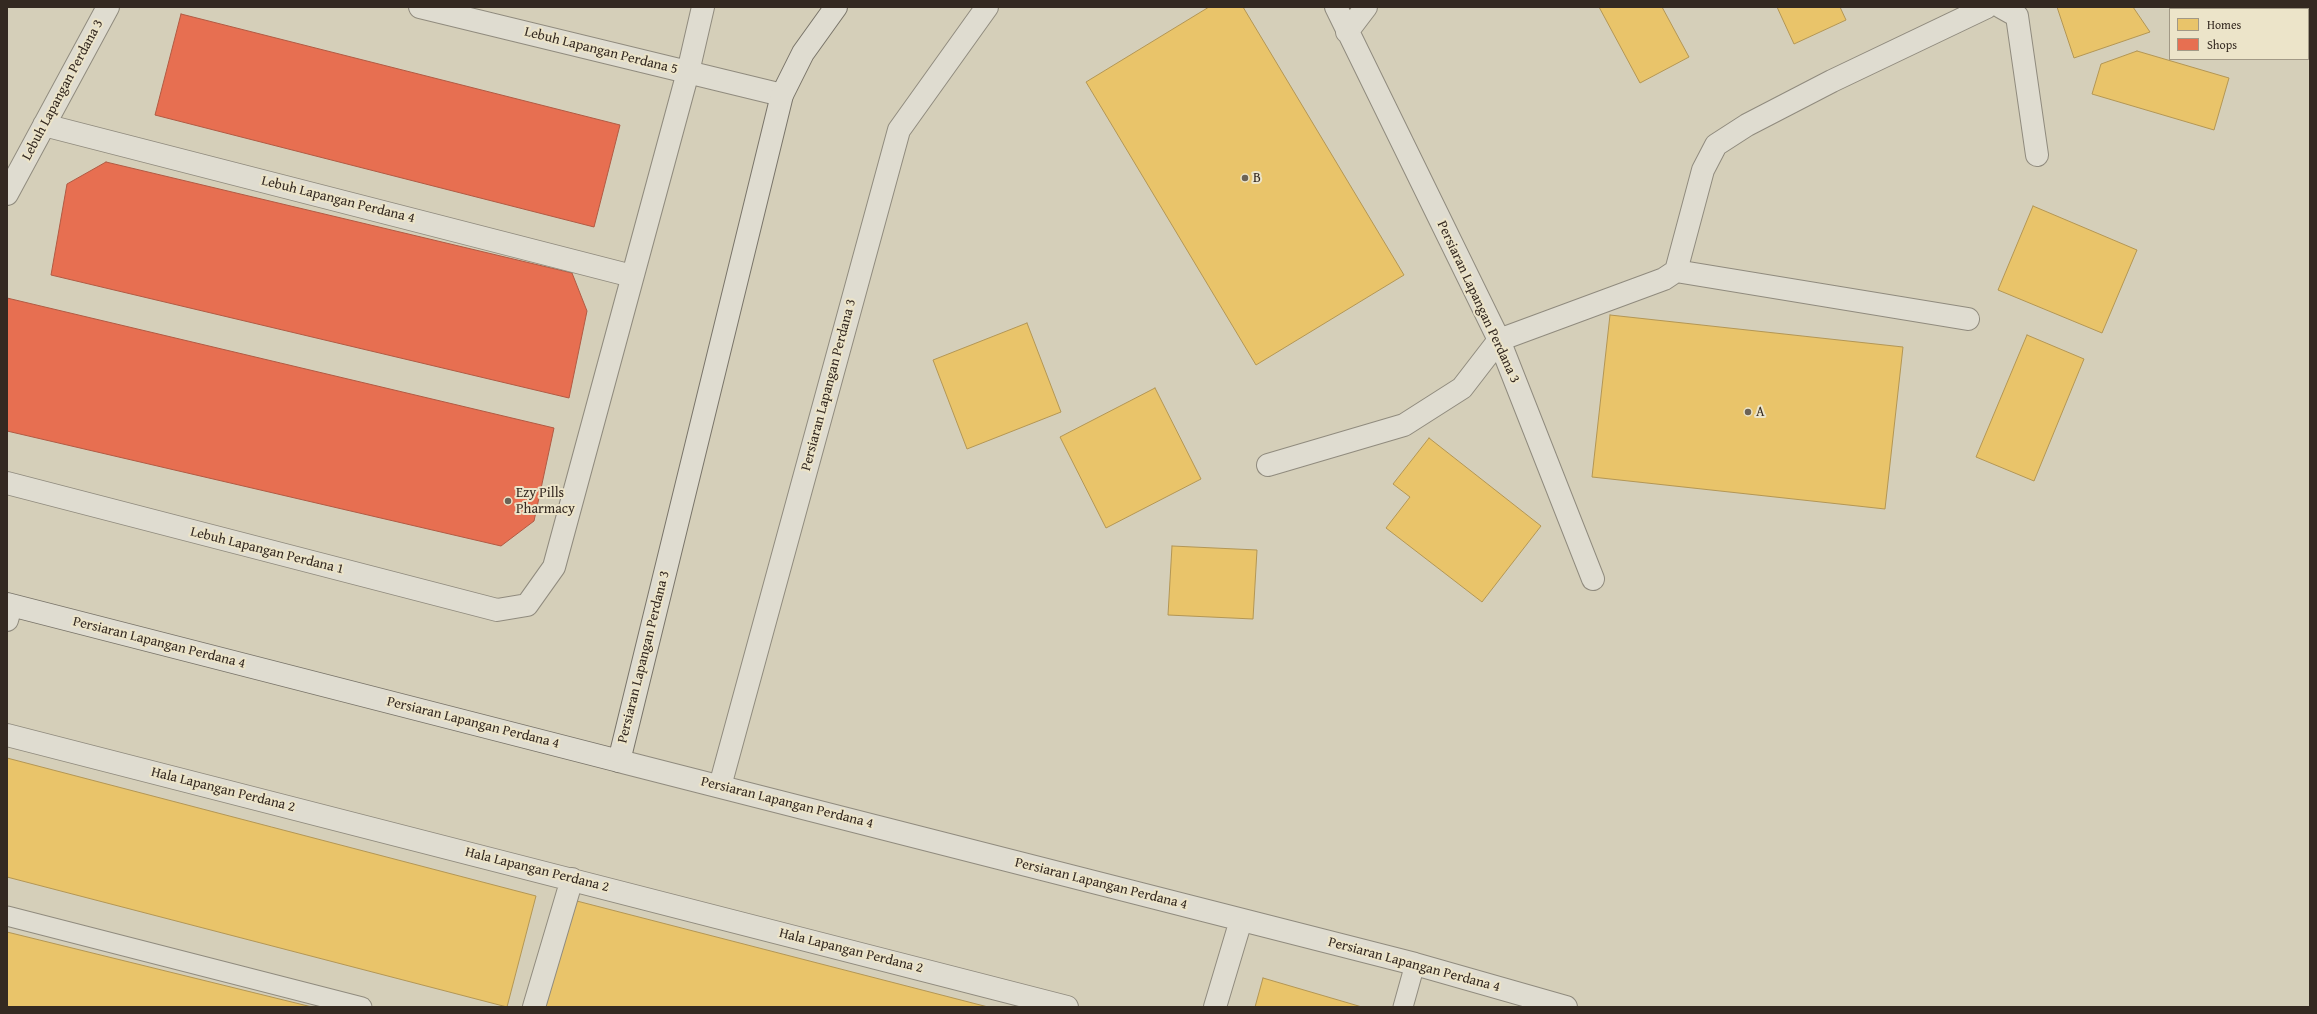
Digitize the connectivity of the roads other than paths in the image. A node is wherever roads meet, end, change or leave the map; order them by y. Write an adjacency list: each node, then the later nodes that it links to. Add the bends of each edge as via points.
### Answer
1 (108, 7): 13 (street, Lebuh Lapangan Perdana 3)
2 (703, 7): 11 (street)
3 (836, 7): 12 (street, Persiaran Lapangan Perdana 3, via 803,52)
4 (988, 7): 26 (street, Persiaran Lapangan Perdana 3, via 899,130)
5 (1336, 7): 10 (street, Persiaran Lapangan Perdana 3)
6 (1366, 7): 10 (street)
7 (1987, 7): 16 (street, via 1832,81 1747,125 1716,145 1703,170)
8 (2002, 7): 14 (street, via 2017,16)
9 (427, 8): 11 (street, Lebuh Lapangan Perdana 5)
10 (1347, 32): 19 (street, Persiaran Lapangan Perdana 3)
11 (688, 72): 12 (street, Lebuh Lapangan Perdana 5); 17 (street)
12 (782, 95): 25 (street, Persiaran Lapangan Perdana 3)
13 (44, 125): 15 (street, Lebuh Lapangan Perdana 3); 17 (street, Lebuh Lapangan Perdana 4)
14 (2037, 154)
15 (7, 194)
16 (1676, 271): 18 (street); 19 (street, via 1664,279)
17 (632, 276): 21 (street, Lebuh Lapangan Perdana 1, via 554,567 527,605 497,610)
18 (1968, 319)
19 (1499, 340): 20 (street, via 1462,388 1404,425); 22 (street, Persiaran Lapangan Perdana 3)
20 (1268, 465)
21 (7, 484)
22 (1593, 579)
23 (8, 610): 25 (street, Persiaran Lapangan Perdana 4)
24 (7, 735): 27 (street, Hala Lapangan Perdana 2)
25 (619, 761): 26 (street, Persiaran Lapangan Perdana 4)
26 (720, 786): 29 (street, Persiaran Lapangan Perdana 4)
27 (572, 879): 32 (street); 33 (street, Hala Lapangan Perdana 2)
28 (7, 916): 31 (lane)
29 (1241, 920): 30 (street, Persiaran Lapangan Perdana 4); 34 (street)
30 (1415, 964): 35 (lane); 36 (street, Persiaran Lapangan Perdana 4)
31 (362, 1007)
32 (534, 1007)
33 (1067, 1007)
34 (1215, 1007)
35 (1403, 1007)
36 (1566, 1007)

